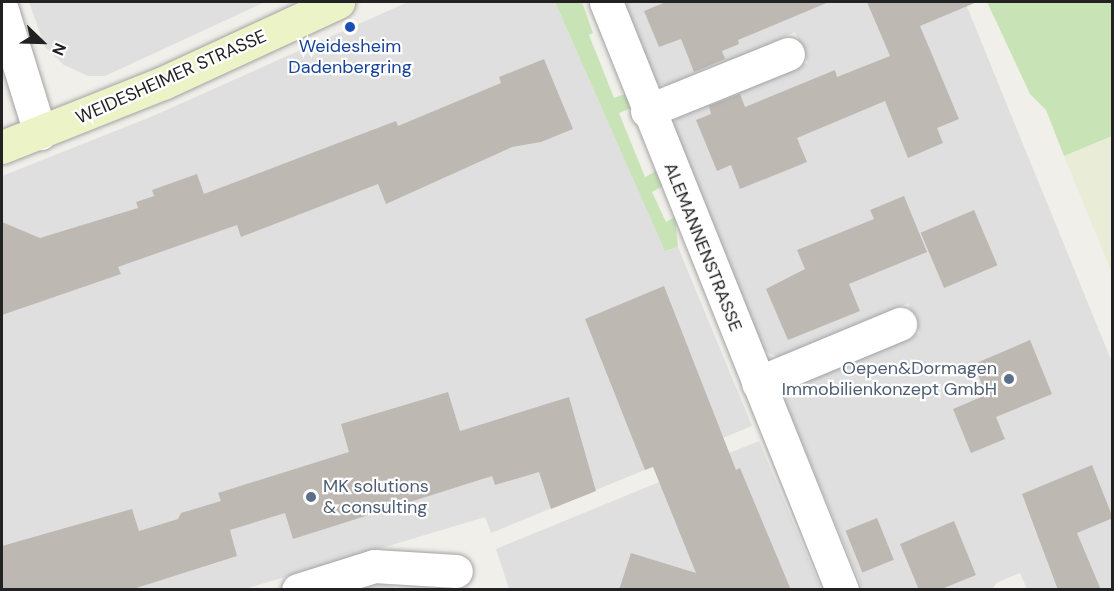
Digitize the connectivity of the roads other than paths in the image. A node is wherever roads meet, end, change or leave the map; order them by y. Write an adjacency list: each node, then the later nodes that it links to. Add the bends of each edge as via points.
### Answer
1 (338, 2): 6 (street, WEIDESHEIMER STRASSE, via 163,83)
2 (606, 2): 5 (street, ALEMANNENSTRASSE)
3 (2, 10): 6 (street)
4 (788, 54): 5 (street)
5 (647, 111): 9 (street, ALEMANNENSTRASSE)
6 (40, 133): 7 (street, WEIDESHEIMER STRASSE)
7 (2, 147)
8 (900, 324): 9 (street)
9 (758, 383): 12 (street, ALEMANNENSTRASSE)
10 (456, 571): 11 (street, via 374,566)
11 (298, 590)
12 (842, 590)

